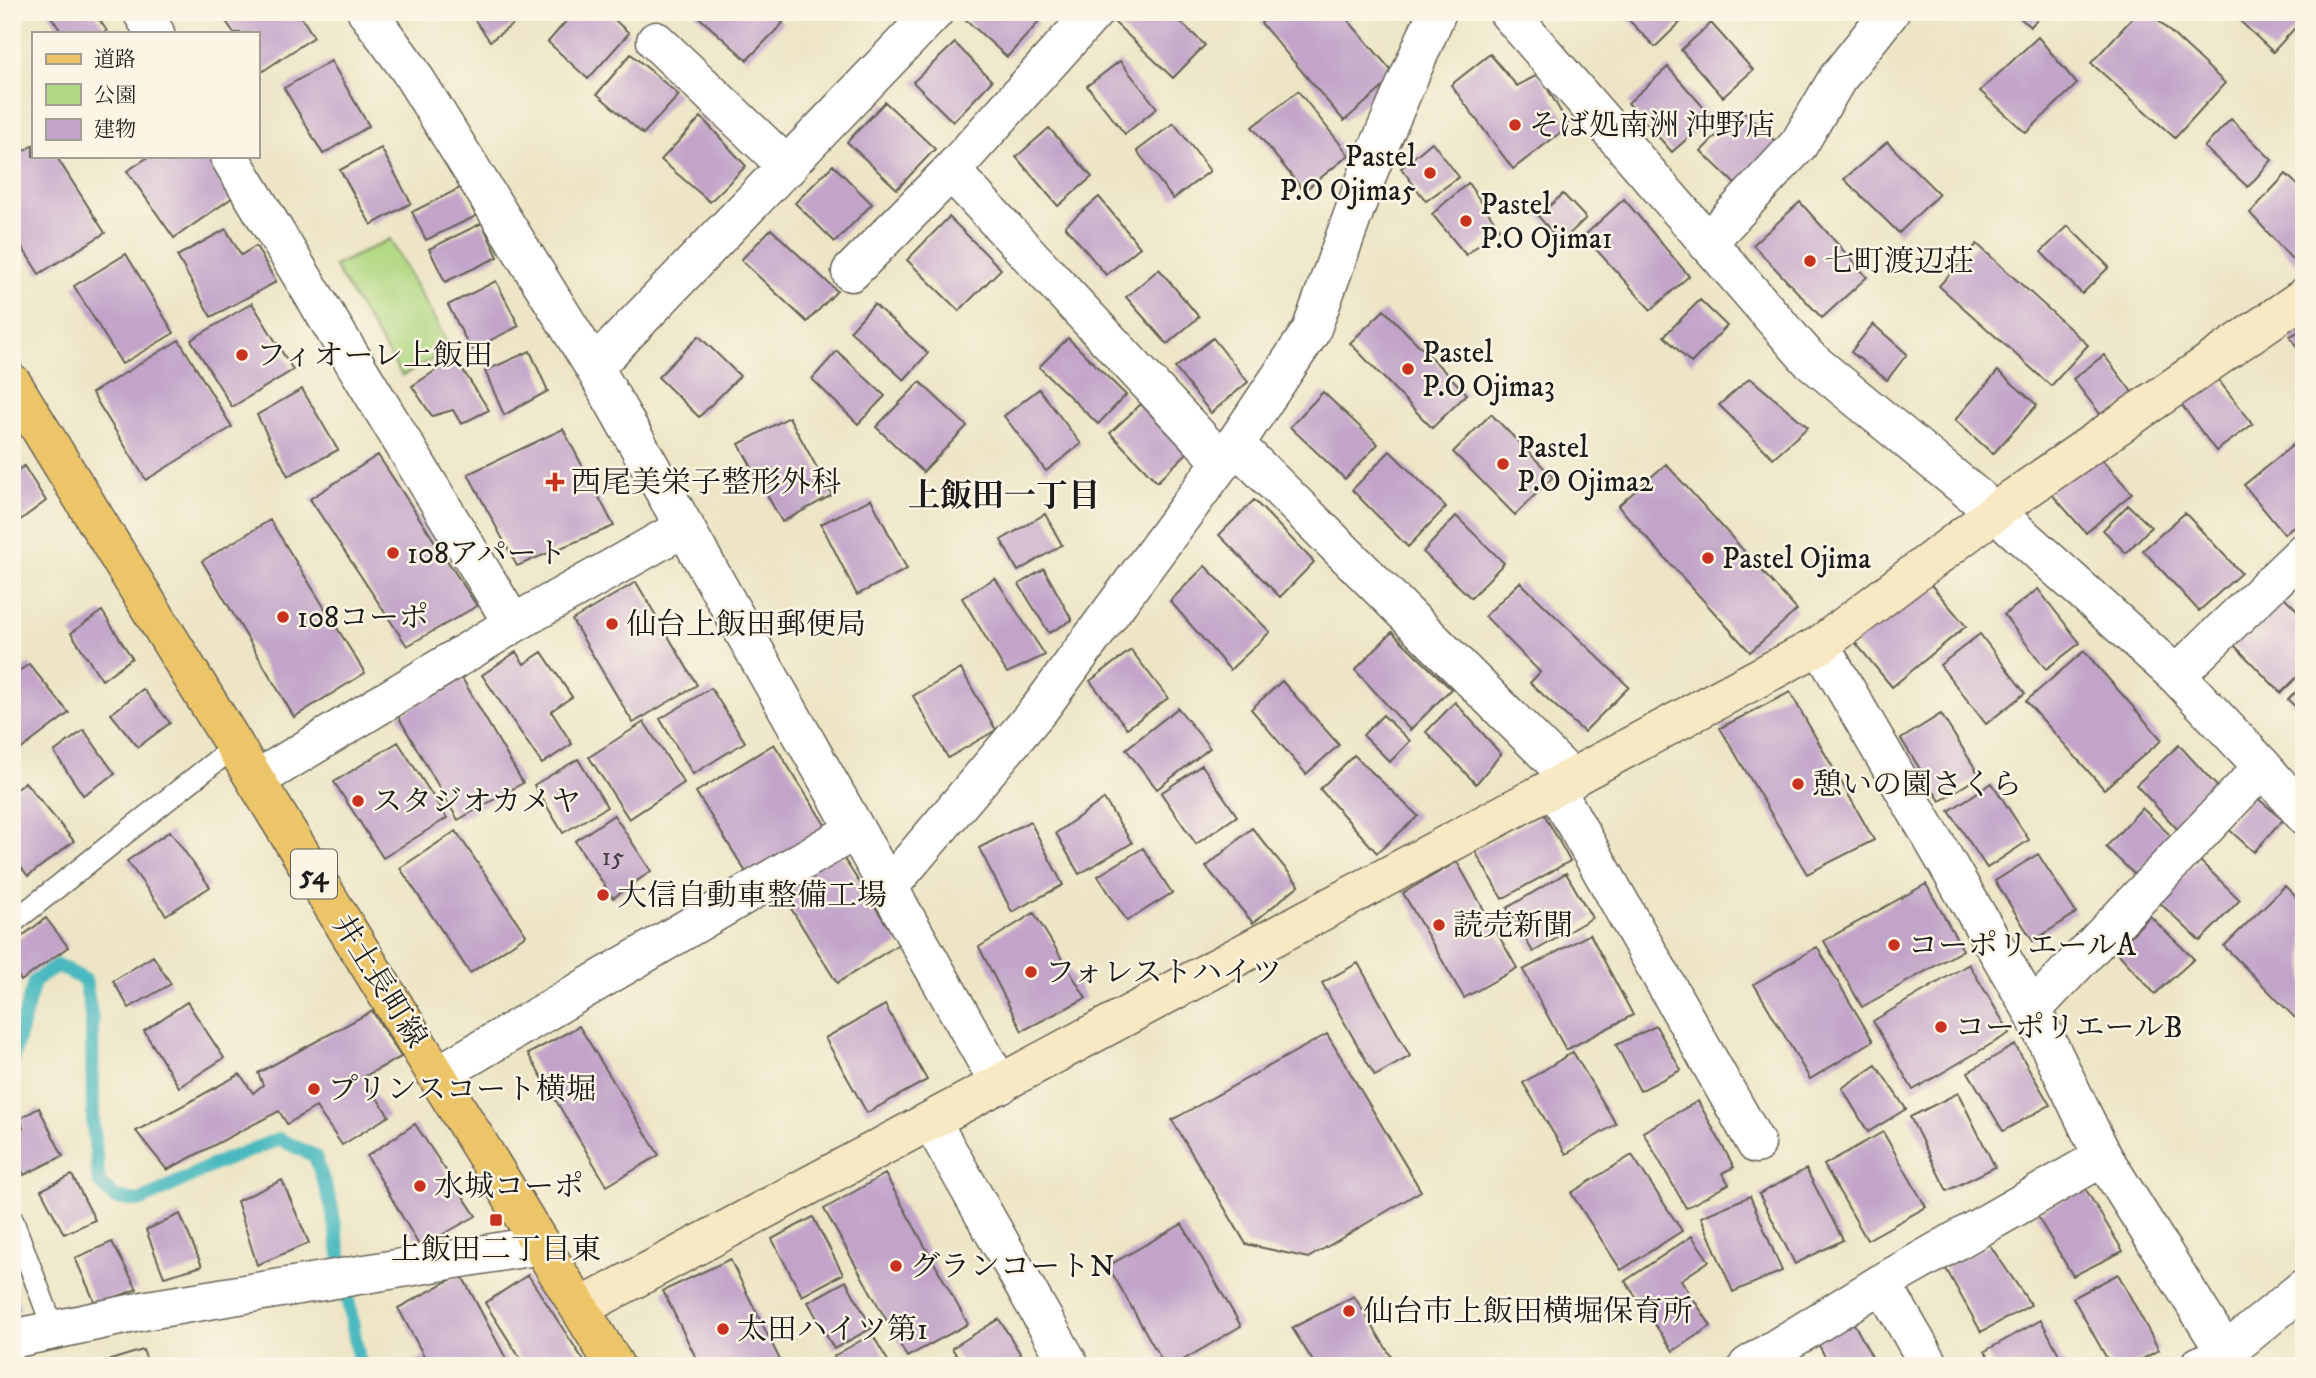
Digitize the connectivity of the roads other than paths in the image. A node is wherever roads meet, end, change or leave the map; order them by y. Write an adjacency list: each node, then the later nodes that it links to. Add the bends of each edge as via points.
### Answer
1 (142, 12): 8 (street)
2 (367, 12): 16 (street, via 409,69)
3 (934, 12): 11 (street)
4 (1094, 12): 12 (street)
5 (1437, 12): 18 (street, via 1371,165 1311,331)
6 (1508, 12): 13 (street)
7 (1890, 12): 13 (street, via 1838,79 1799,144)
8 (154, 32)
9 (656, 41): 11 (street)
10 (230, 158): 22 (street)
11 (788, 167): 16 (street)
12 (951, 171): 14 (street); 18 (street)
13 (1707, 243): 19 (street, via 1808,358)
14 (850, 272)
15 (2304, 297): 19 (street)
16 (594, 368): 20 (street)
17 (12, 383): 25 (main road, 井土長町線 / 54)
18 (1228, 453): 28 (street); 31 (street, via 1041,707)
19 (1995, 512): 23 (street); 24 (street)
20 (685, 527): 22 (street); 30 (street)
21 (2302, 557): 24 (street)
22 (513, 624): 27 (street)
23 (1820, 645): 28 (street); 33 (street)
24 (2176, 675): 26 (street)
25 (235, 747): 27 (main road, 井土長町線 / 54); 32 (lane)
26 (2263, 767): 29 (street); 33 (street)
27 (256, 780): 34 (main road, 井土長町線 / 54)
28 (1563, 783): 35 (street); 37 (street)
29 (2304, 815)
30 (855, 830): 31 (street); 34 (street)
31 (888, 888): 35 (street)
32 (12, 923)
33 (2032, 1010): 38 (street)
34 (438, 1075): 40 (main road, 井土長町線 / 54)
35 (1000, 1085): 36 (street)
36 (931, 1121): 43 (street); 48 (street)
37 (1756, 1144)
38 (2103, 1157): 41 (street); 46 (street)
39 (12, 1219): 44 (lane)
40 (541, 1245): 43 (main road, 井土長町線 / 54); 44 (street, via 148,1310)
41 (1882, 1283): 49 (street); 50 (street)
42 (2304, 1288): 46 (street)
43 (580, 1308): 47 (main road, 井土長町線 / 54)
44 (54, 1331): 45 (street)
45 (12, 1339)
46 (2219, 1361)
47 (615, 1366)
48 (1070, 1366)
49 (1748, 1366)
50 (1930, 1366)

